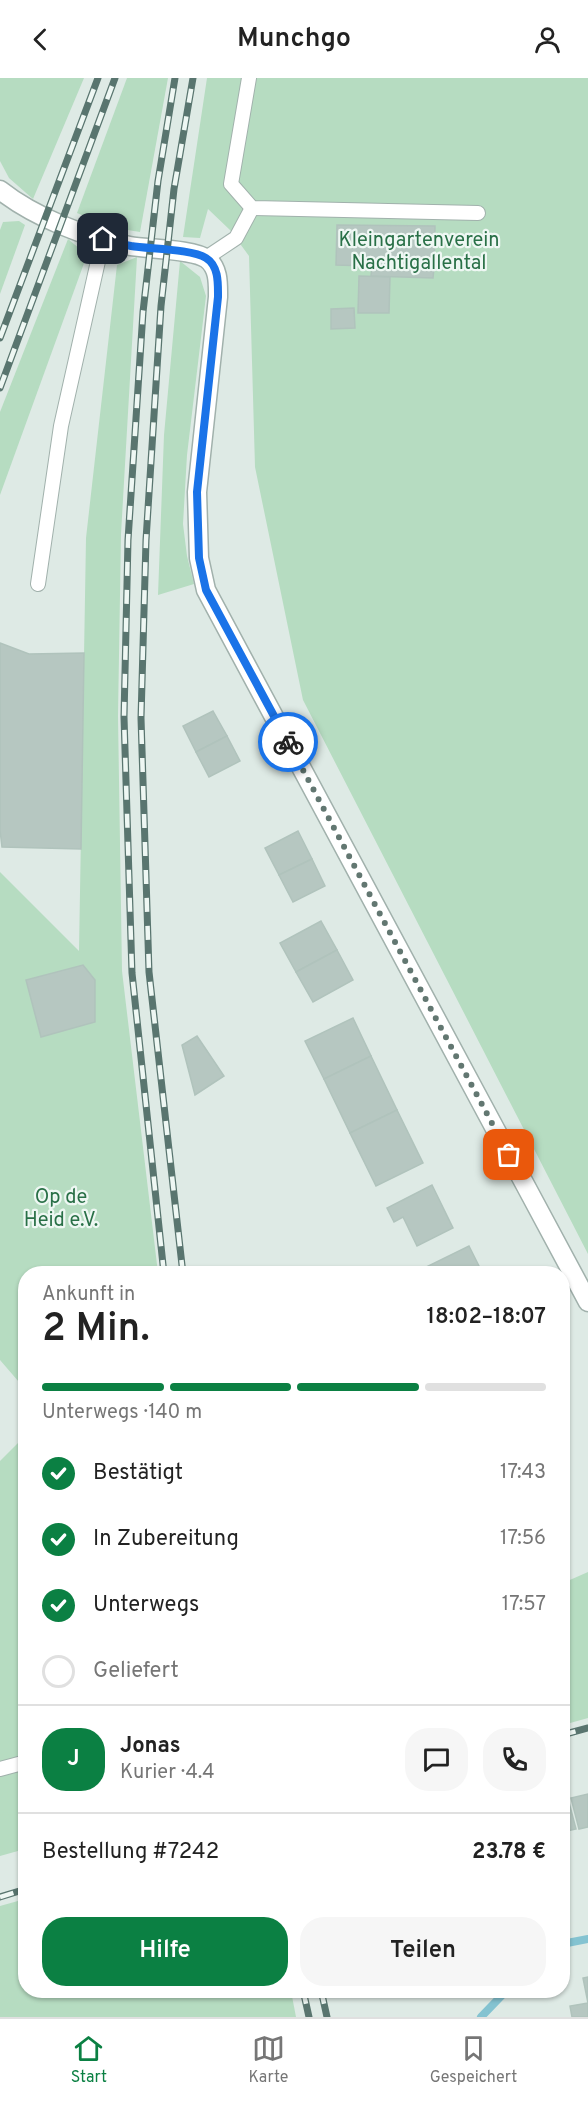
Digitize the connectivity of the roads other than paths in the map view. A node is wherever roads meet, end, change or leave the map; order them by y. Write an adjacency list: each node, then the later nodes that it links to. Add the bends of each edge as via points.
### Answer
1 (249, 78): 3 (lane, via 231,184)
2 (0, 190): 5 (street, via 26,209)
3 (252, 208): 4 (lane); 6 (lane, via 236,238)
4 (478, 213)
5 (103, 239): 6 (street); 7 (lane, via 61,426)
6 (206, 258): 8 (street, via 218,280 218,297 197,492 199,558 206,590)
7 (38, 584)
8 (569, 1266)
9 (570, 1268): 10 (street)
10 (588, 1302)
11 (18, 1764): 12 (lane)
12 (0, 1769)

